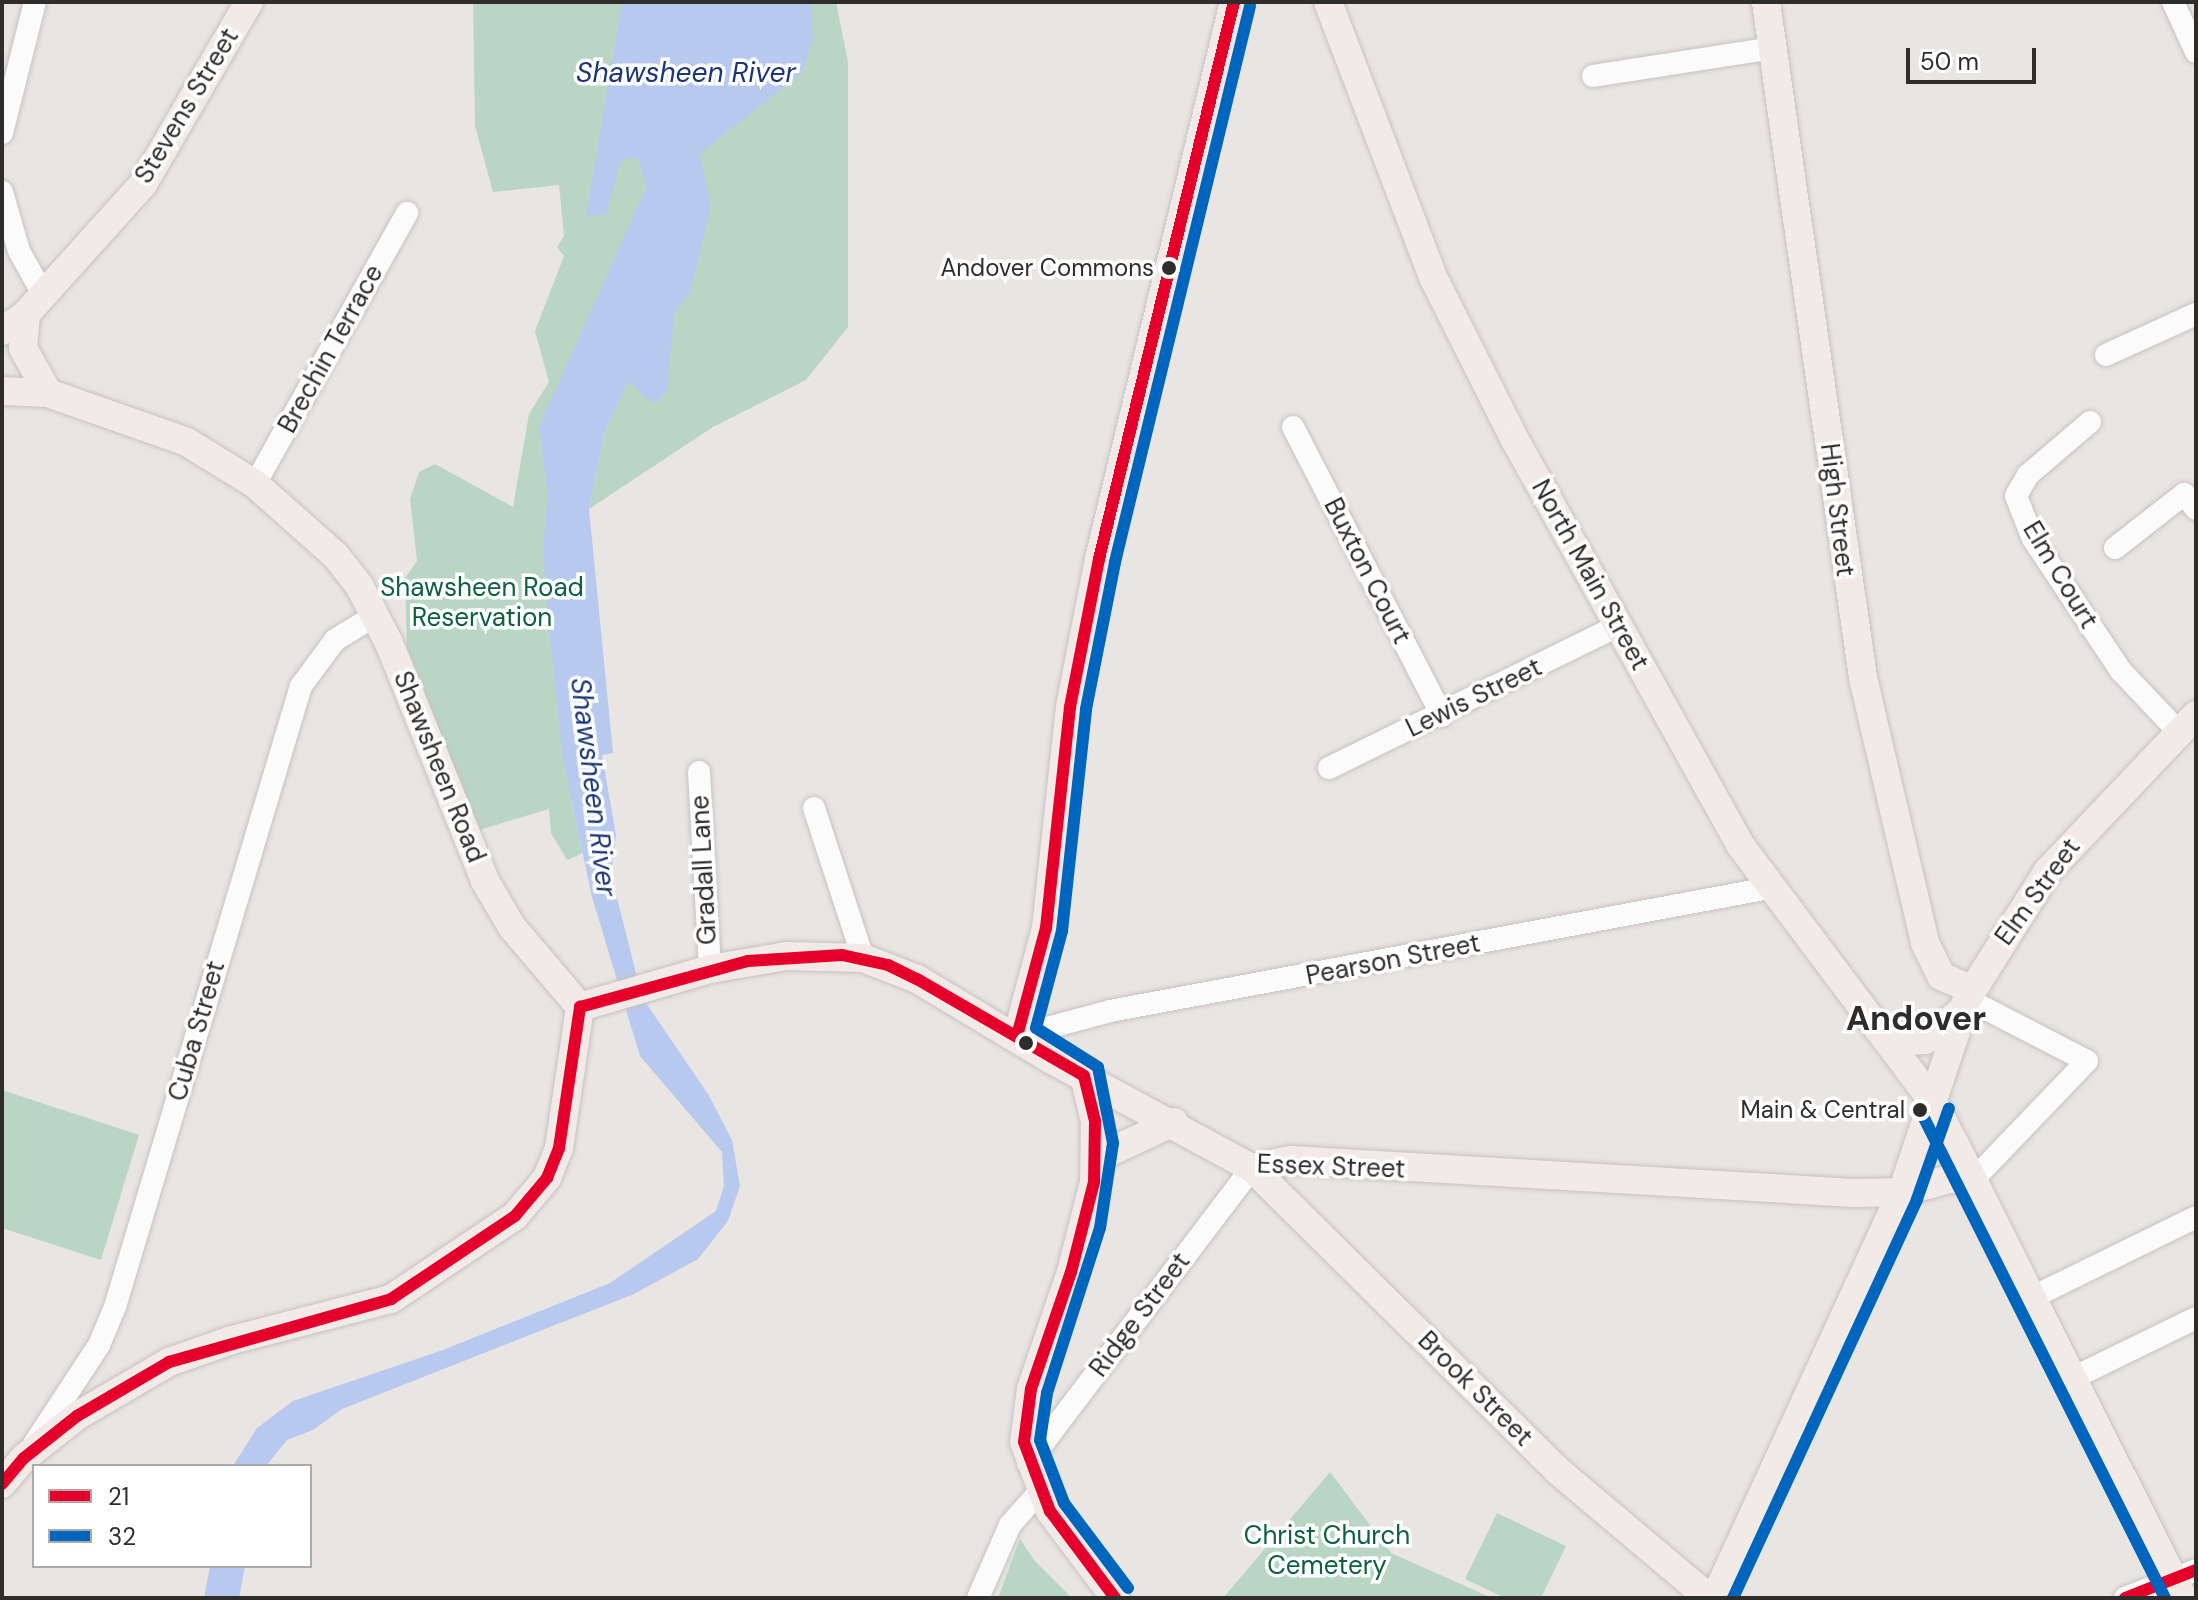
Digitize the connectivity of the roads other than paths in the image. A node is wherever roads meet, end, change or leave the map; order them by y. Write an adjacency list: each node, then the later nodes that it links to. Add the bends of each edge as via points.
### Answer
1 (35, 2): 10 (street)
2 (249, 2): 13 (main road, Stevens Street, via 143,184)
3 (1234, 2): 37 (main road, via 1099,559 1070,707 1048,914)
4 (1766, 2): 7 (main road, High Street)
5 (2173, 2): 8 (street)
6 (1329, 5): 25 (main road, North Main Street, via 1458,331)
7 (1773, 48): 9 (street); 34 (main road, High Street, via 1849,601 1875,737 1932,962)
8 (2196, 52)
9 (1593, 76)
10 (2, 133)
11 (2, 192): 13 (street)
12 (407, 213): 21 (street, Brechin Terrace)
13 (34, 304): 15 (main road, Stevens Street); 18 (main road, via 23,348)
14 (2196, 314): 16 (street)
15 (2, 331)
16 (2106, 355)
17 (2, 391): 18 (main road, Shawsheen Road)
18 (48, 393): 21 (main road, Shawsheen Road, via 187,442)
19 (2090, 422): 27 (street, Elm Court, via 2028,475 2016,496 2033,539 2121,671)
20 (1293, 427): 26 (street, Buxton Court)
21 (255, 484): 24 (main road, Shawsheen Road, via 336,556)
22 (2196, 509): 23 (street, via 2184,494)
23 (2115, 548)
24 (376, 615): 35 (main road, Shawsheen Road, via 485,881 512,927); 49 (street, Cuba Street, via 335,640 301,686 115,1307 99,1345)
25 (1617, 626): 26 (street, Lewis Street); 31 (main road, North Main Street)
26 (1442, 716): 28 (street, Lewis Street)
27 (2187, 723): 34 (main road, Elm Street, via 2048,871)
28 (1329, 768)
29 (699, 772): 33 (street, Gradall Lane)
30 (814, 808): 32 (street)
31 (1769, 888): 36 (main road, North Main Street); 37 (street, Pearson Street, via 1110,1011)
32 (863, 958): 33 (main road, Essex Street, via 819,953); 37 (main road, Essex Street, via 917,979)
33 (710, 969): 35 (main road, Essex Street)
34 (1967, 999): 36 (main road, via 1925,1040 1908,1041); 39 (main road, Elm Street); 43 (street, via 2087,1061)
35 (593, 1004): 49 (main road, via 559,1148 547,1178 515,1216 391,1299 169,1362 109,1394)
36 (1877, 1029): 39 (main road, North Main Street)
37 (1017, 1036): 38 (main road, Essex Street)
38 (1084, 1076): 40 (main road, Essex Street); 41 (main road, via 1094,1108)
39 (1934, 1103): 43 (main road, North Main Street); 44 (main road, Elm Street)
40 (1174, 1122): 41 (main road); 42 (main road, Essex Street)
41 (1097, 1158): 50 (main road, via 1071,1272 1027,1406)
42 (1252, 1168): 44 (main road, Essex Street, via 1291,1160); 50 (street, Ridge Street); 56 (main road, Brook Street, via 1557,1470)
43 (1973, 1180): 44 (main road, Essex Street, via 1949,1179); 46 (main road, North Main Street)
44 (1902, 1192): 57 (main road, Elm Street)
45 (2196, 1217): 46 (street)
46 (2033, 1297): 48 (main road, North Main Street)
47 (2196, 1318): 48 (street)
48 (2073, 1378): 53 (main road, North Main Street)
49 (24, 1458): 51 (main road)
50 (1028, 1463): 52 (main road)
51 (2, 1484)
52 (1039, 1492): 54 (street, via 1010,1525); 55 (main road)
53 (2184, 1583): 58 (street)
54 (978, 1598)
55 (1115, 1598)
56 (1709, 1598)
57 (1715, 1598)
58 (2125, 1598)

